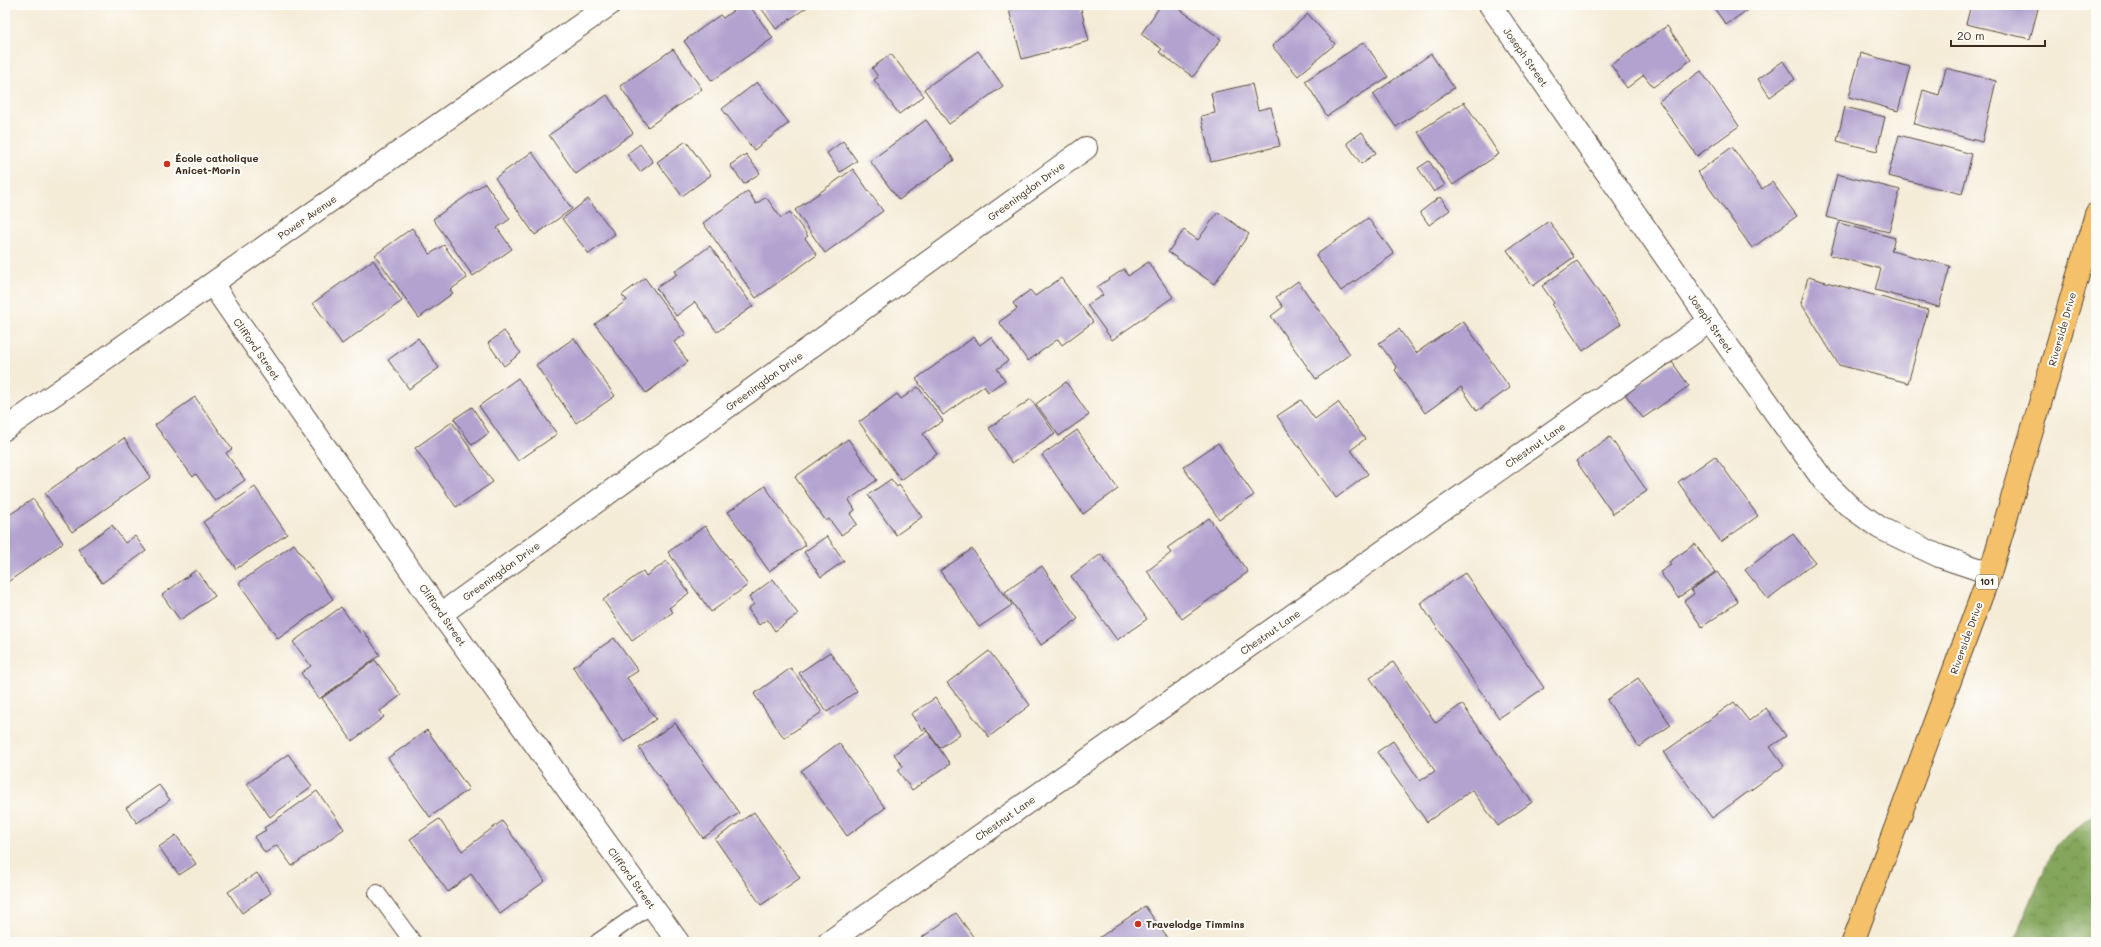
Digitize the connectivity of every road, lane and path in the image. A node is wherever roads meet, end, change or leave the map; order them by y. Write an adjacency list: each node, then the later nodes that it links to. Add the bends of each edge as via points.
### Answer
1 (609, 5): 5 (street, Power Avenue)
2 (1490, 5): 6 (street, Joseph Street)
3 (1086, 148): 9 (street, Greeningdon Drive)
4 (2096, 214): 8 (main road, Riverside Drive / 101)
5 (212, 284): 7 (street, Power Avenue); 9 (street, Clifford Street)
6 (1710, 321): 8 (street, Joseph Street, via 1823,480 1848,505 1880,528 1939,556); 15 (street, Chestnut Lane)
7 (5, 429)
8 (1990, 573): 16 (main road, Riverside Drive / 101)
9 (441, 614): 11 (street, Clifford Street)
10 (377, 893): 12 (lane)
11 (652, 905): 13 (lane); 14 (street, Clifford Street)
12 (413, 942)
13 (598, 942)
14 (678, 942)
15 (829, 942)
16 (1853, 942)

